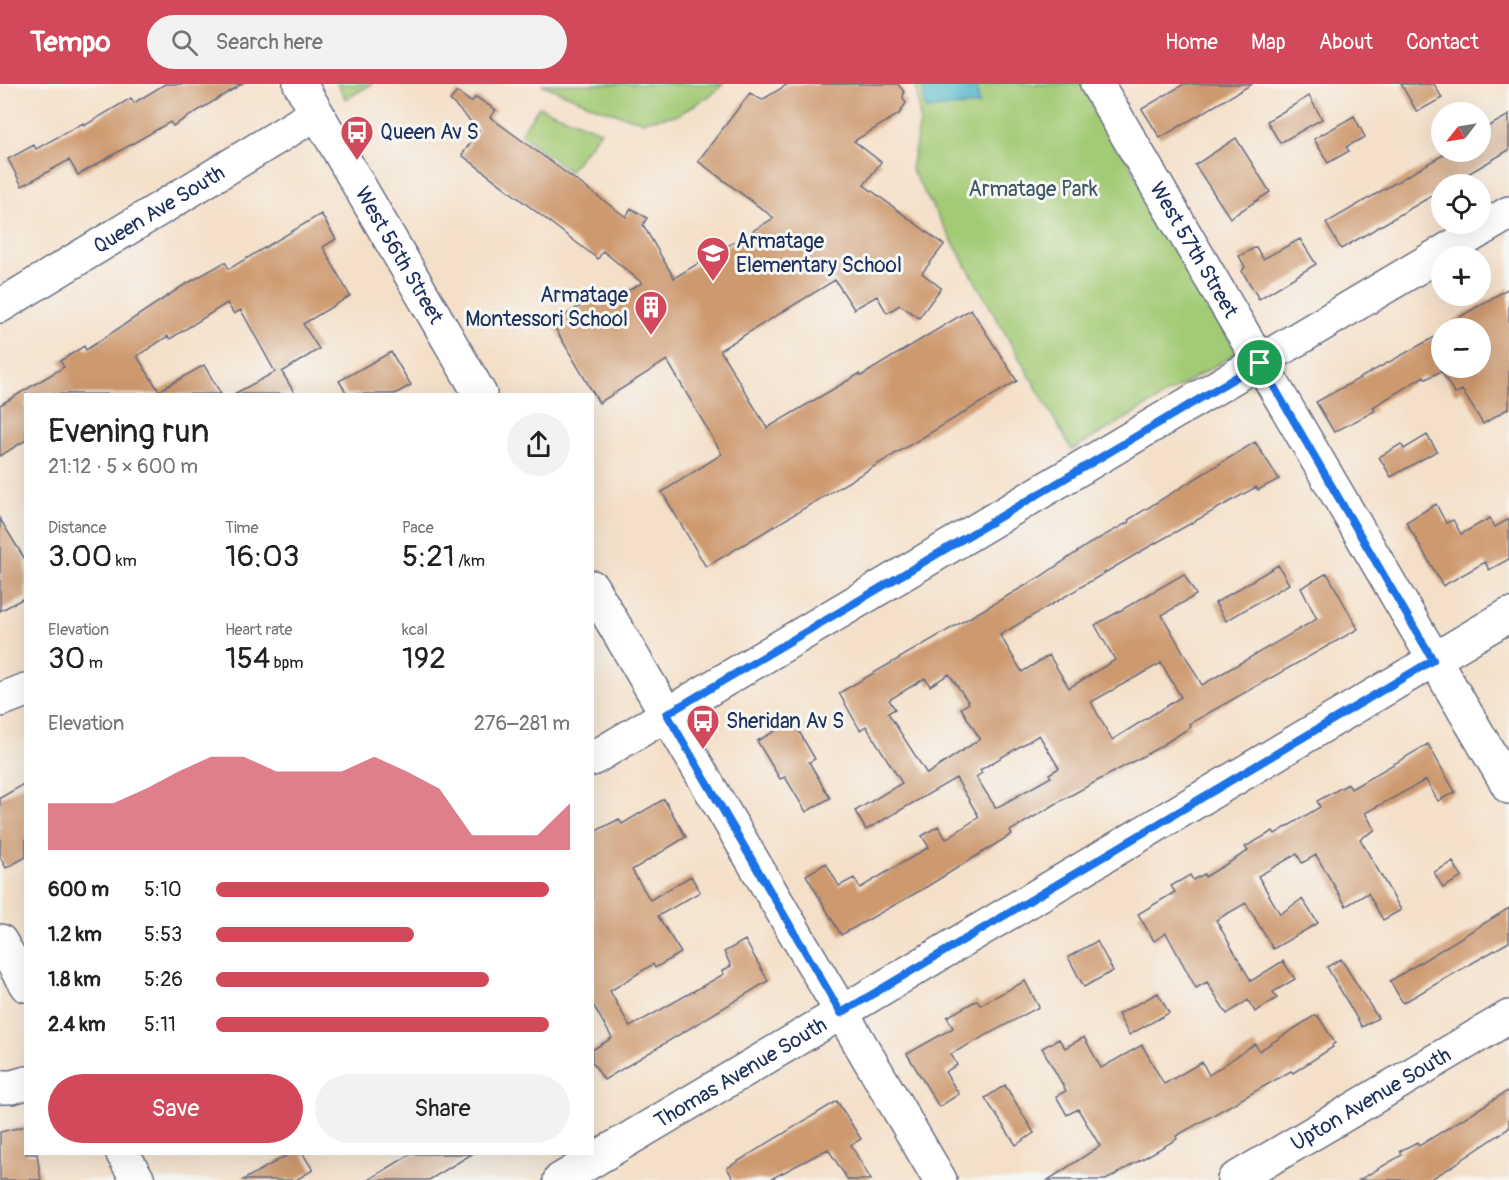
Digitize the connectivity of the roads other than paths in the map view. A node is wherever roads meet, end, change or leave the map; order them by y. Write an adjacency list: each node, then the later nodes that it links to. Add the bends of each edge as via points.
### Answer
1 (300, 84): 3 (street, West 56th Street)
2 (1097, 84): 6 (street, West 57th Street)
3 (317, 113): 5 (street, Queen Ave South); 7 (street, West 56th Street)
4 (1509, 213): 6 (street)
5 (0, 306)
6 (1260, 363): 10 (street, West 57th Street); 13 (street)
7 (479, 393)
8 (594, 590): 13 (street)
9 (1509, 615): 10 (street, Thomas Avenue South)
10 (1433, 660): 15 (street, West 57th Street); 18 (street, Thomas Avenue South)
11 (24, 691): 12 (street)
12 (0, 700)
13 (667, 714): 14 (street); 18 (street)
14 (594, 758)
15 (1509, 787)
16 (0, 941): 17 (street)
17 (24, 982)
18 (841, 1013): 24 (street, Thomas Avenue South); 25 (street)
19 (1509, 1017): 26 (street, Upton Avenue South)
20 (24, 1084): 21 (street)
21 (0, 1087)
22 (124, 1155): 23 (street)
23 (138, 1180)
24 (560, 1180)
25 (940, 1180)
26 (1234, 1180)

